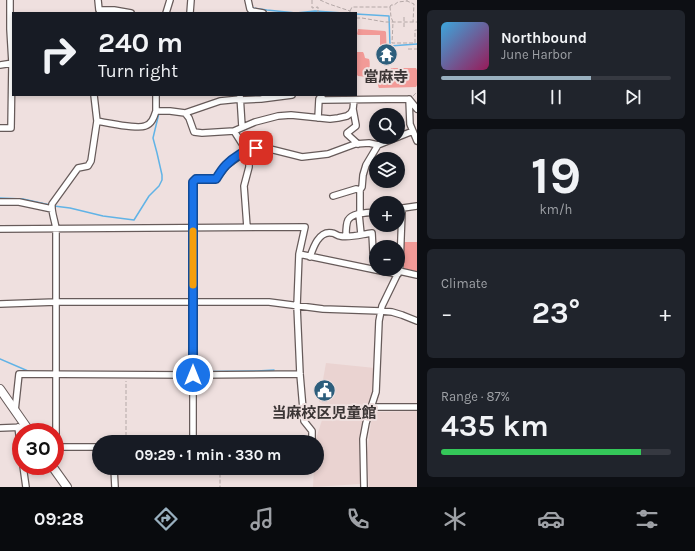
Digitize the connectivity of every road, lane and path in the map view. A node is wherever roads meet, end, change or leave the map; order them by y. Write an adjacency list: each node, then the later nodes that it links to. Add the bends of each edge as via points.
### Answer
1 (10, 0): 31 (street)
2 (98, 0): 16 (street)
3 (170, 0): 18 (street)
4 (191, 0): 19 (street)
5 (248, 0): 14 (street)
6 (312, 0): 15 (path, via 312,8 318,7)
7 (320, 0): 20 (path)
8 (404, 1): 9 (path); 10 (path); 13 (path)
9 (407, 1): 11 (path)
10 (404, 4)
11 (414, 4): 12 (path); 25 (path)
12 (416, 4)
13 (390, 7): 20 (path, via 352,7); 23 (path)
14 (251, 11)
15 (318, 11)
16 (99, 12): 17 (street)
17 (125, 12)
18 (166, 12)
19 (190, 12)
20 (350, 12)
21 (404, 17): 24 (path)
22 (357, 18): 23 (path)
23 (393, 22): 24 (path); 28 (path, via 392,43 415,43)
24 (404, 22): 25 (path); 27 (path)
25 (413, 22): 26 (path)
26 (417, 22)
27 (404, 28)
28 (417, 30)
29 (408, 49): 30 (path)
30 (417, 49)
31 (12, 52)
32 (12, 63): 33 (street)
33 (0, 65)
34 (417, 92): 41 (path)
35 (12, 96): 50 (street, via 11,128)
36 (94, 96): 48 (street)
37 (156, 96): 45 (street)
38 (284, 96): 40 (street)
39 (321, 96): 42 (street, via 323,100); 47 (street)
40 (240, 98): 46 (street, via 220,101); 49 (street)
41 (410, 98): 42 (street); 44 (street); 52 (street, via 410,124)
42 (354, 100): 43 (street)
43 (353, 109): 47 (street, via 347,116); 54 (street, via 356,126 347,134)
44 (417, 109)
45 (158, 111): 46 (street); 48 (street, via 150,124 144,127)
46 (185, 113): 51 (street, via 194,132)
47 (318, 118): 49 (street, via 278,116)
48 (97, 121): 61 (street, via 91,161 88,166 78,168)
49 (242, 127): 51 (street)
50 (0, 128)
51 (234, 131): 56 (street)
52 (413, 131): 53 (street); 55 (street)
53 (417, 141)
54 (358, 144): 55 (street); 56 (street, via 328,154 302,157 266,148)
55 (378, 145): 57 (street, via 366,165)
56 (246, 150): 65 (street, via 249,157 244,186); 66 (street, via 227,164 216,179 196,179 193,182)
57 (360, 190): 58 (street); 64 (street)
58 (332, 196)
59 (0, 202): 61 (street)
60 (417, 206): 62 (street)
61 (52, 207): 68 (street)
62 (405, 208)
63 (369, 213): 64 (street)
64 (359, 214): 69 (street); 70 (street, via 348,222)
65 (247, 227): 66 (street); 72 (street, via 305,228)
66 (193, 228): 68 (street); 79 (street)
67 (0, 229): 68 (street)
68 (56, 229): 78 (street)
69 (361, 234): 70 (street); 71 (street, via 372,233)
70 (346, 236): 73 (street, via 326,233 316,241)
71 (372, 240)
72 (299, 254): 73 (street); 81 (street)
73 (310, 257): 74 (street)
74 (369, 269)
75 (405, 273): 76 (street)
76 (417, 275)
77 (397, 276): 82 (street)
78 (56, 302): 79 (street); 80 (street); 85 (street)
79 (193, 302): 81 (street, via 268,302); 87 (street)
80 (0, 304)
81 (297, 306): 82 (street); 84 (street)
82 (381, 311): 83 (street); 89 (street, via 376,392)
83 (417, 321)
84 (300, 374): 87 (street); 98 (street, via 304,421)
85 (56, 375): 86 (street); 91 (street, via 19,374); 93 (street)
86 (126, 375): 87 (street); 96 (path)
87 (193, 375): 97 (street)
88 (0, 389): 91 (highway)
89 (372, 407): 90 (street); 109 (street, via 363,439)
90 (417, 407)
91 (16, 411): 92 (highway)
92 (22, 423)
93 (55, 423)
94 (0, 428): 95 (street)
95 (12, 428)
96 (126, 435)
97 (193, 435)
98 (312, 435)
99 (64, 447): 100 (street)
100 (92, 447)
101 (24, 475): 105 (street)
102 (59, 475): 106 (highway)
103 (114, 475): 107 (street)
104 (220, 475): 108 (path)
105 (26, 487)
106 (68, 487)
107 (115, 487)
108 (220, 487)
109 (364, 487)

